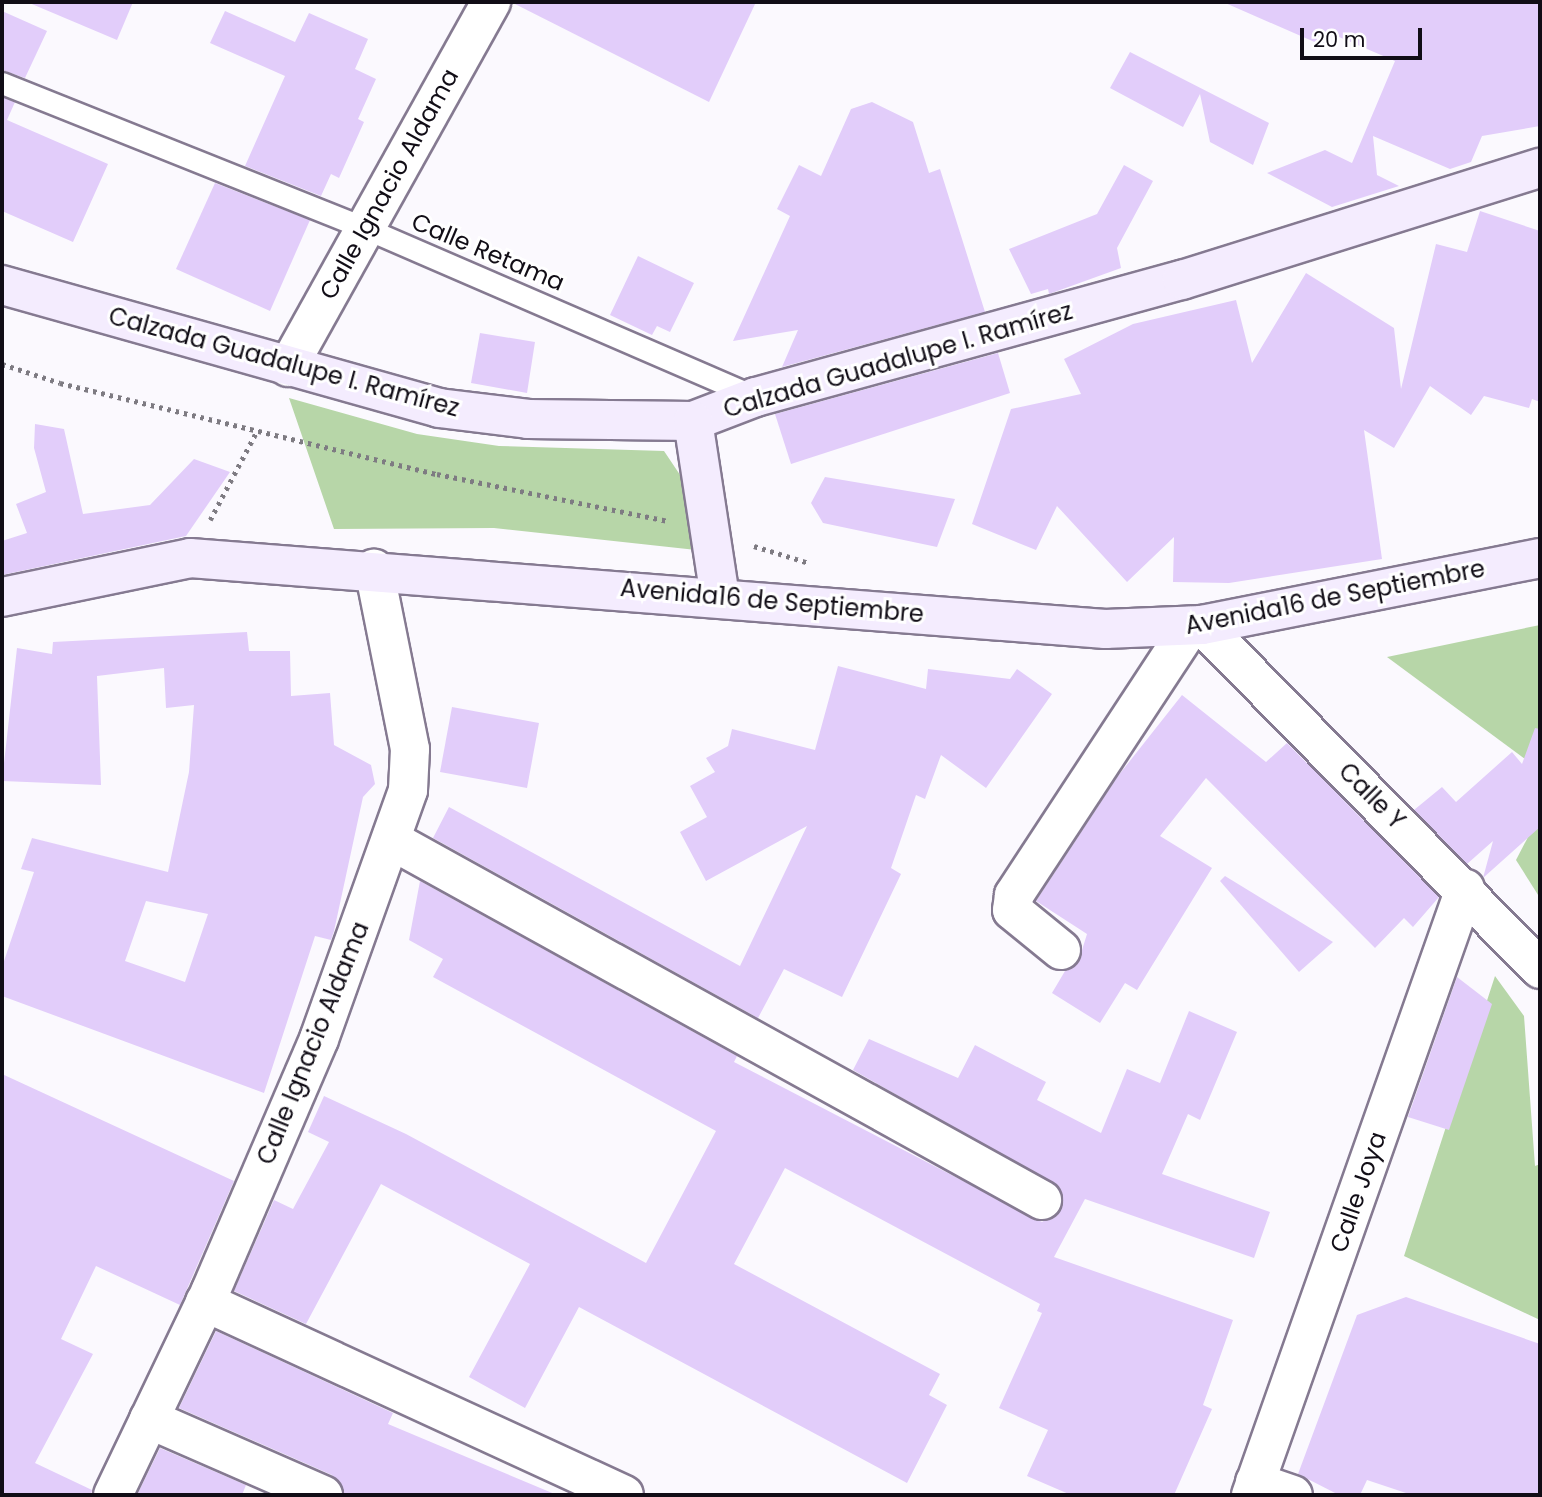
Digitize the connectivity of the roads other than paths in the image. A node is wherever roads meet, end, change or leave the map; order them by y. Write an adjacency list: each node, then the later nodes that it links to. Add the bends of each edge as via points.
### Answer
1 (491, 2): 4 (street, Calle Ignacio Aldama)
2 (2, 83): 4 (lane, Calle Retama)
3 (1540, 168): 7 (main road, Calzada Guadalupe I. Ramírez, via 1182,280)
4 (365, 228): 6 (street, Calle Ignacio Aldama); 7 (lane, Calle Retama)
5 (2, 285): 6 (main road, Calzada Guadalupe I. Ramírez)
6 (288, 367): 8 (main road, Calzada Guadalupe I. Ramírez, via 439,408 528,419)
7 (755, 397): 8 (main road, Calzada Guadalupe I. Ramírez)
8 (693, 421): 12 (main road)
9 (1540, 558): 13 (main road, Avenida16 de Septiembre)
10 (374, 569): 11 (main road, Avenida16 de Septiembre, via 190,558); 12 (main road, Avenida16 de Septiembre); 14 (street, Calle Ignacio Aldama, via 410,749 408,790)
11 (2, 597)
12 (720, 597): 13 (main road, Avenida16 de Septiembre, via 1105,629)
13 (1197, 626): 15 (street, Calle Y); 16 (street, via 1014,895 1012,910)
14 (391, 841): 18 (street); 19 (street, Calle Ignacio Aldama, via 319,1039)
15 (1465, 888): 17 (street, Calle Y); 21 (street, Calle Joya)
16 (1061, 950)
17 (1540, 969)
18 (1042, 1200)
19 (205, 1302): 20 (street, Calle Ignacio Aldama); 24 (street)
20 (149, 1419): 22 (street, Calle Ignacio Aldama); 23 (street)
21 (1253, 1489): 25 (street)
22 (113, 1495)
23 (323, 1495)
24 (624, 1495)
25 (1293, 1495)

